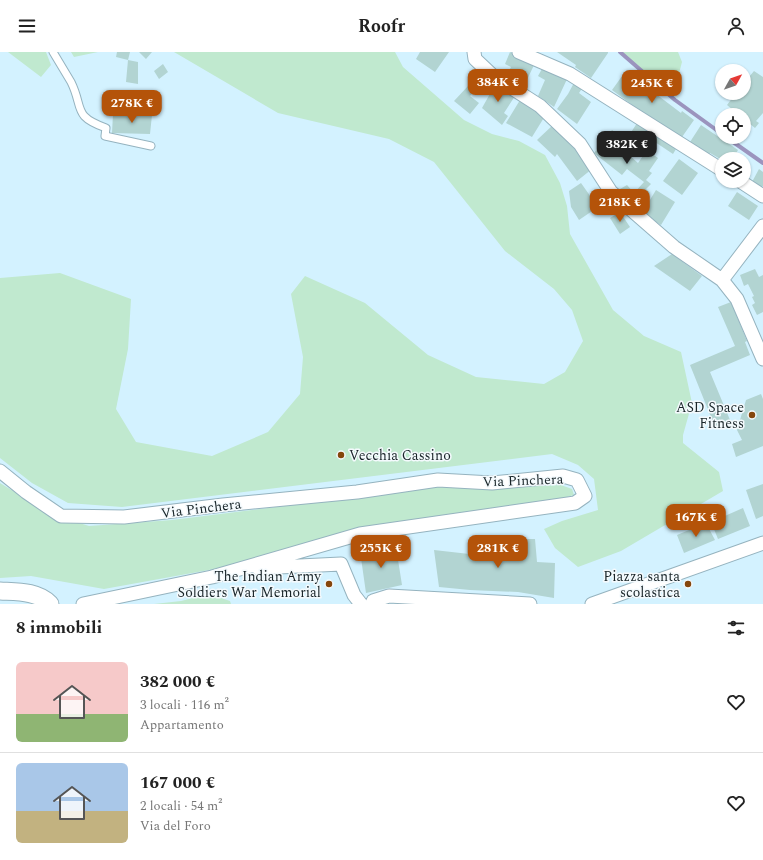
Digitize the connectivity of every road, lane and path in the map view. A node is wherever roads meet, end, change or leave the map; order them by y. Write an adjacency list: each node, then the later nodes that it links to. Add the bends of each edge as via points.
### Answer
1 (53, 52): 4 (lane, via 72,83 82,114 89,122 106,128 105,136)
2 (474, 52): 9 (street, via 475,59 493,76 540,106 580,144 611,192 674,247)
3 (519, 52): 5 (street, via 570,74)
4 (150, 146)
5 (715, 166)
6 (751, 188): 7 (street)
7 (763, 196)
8 (763, 226): 9 (street)
9 (722, 280): 10 (street, via 737,299)
10 (762, 351)
11 (0, 470): 13 (street, Via Pinchera, via 61,516 124,517 357,492 438,480 492,482 563,476 577,480 585,496 575,503 360,534)
12 (763, 543): 15 (street)
13 (240, 568): 17 (street, Via Pinchera, via 212,577); 18 (street, via 340,564 354,595)
14 (0, 591): 16 (street, via 43,597)
15 (622, 600): 21 (street)
16 (50, 604)
17 (83, 604)
18 (361, 604)
19 (372, 604): 20 (street, via 373,601 389,596)
20 (530, 604)
21 (592, 604)

